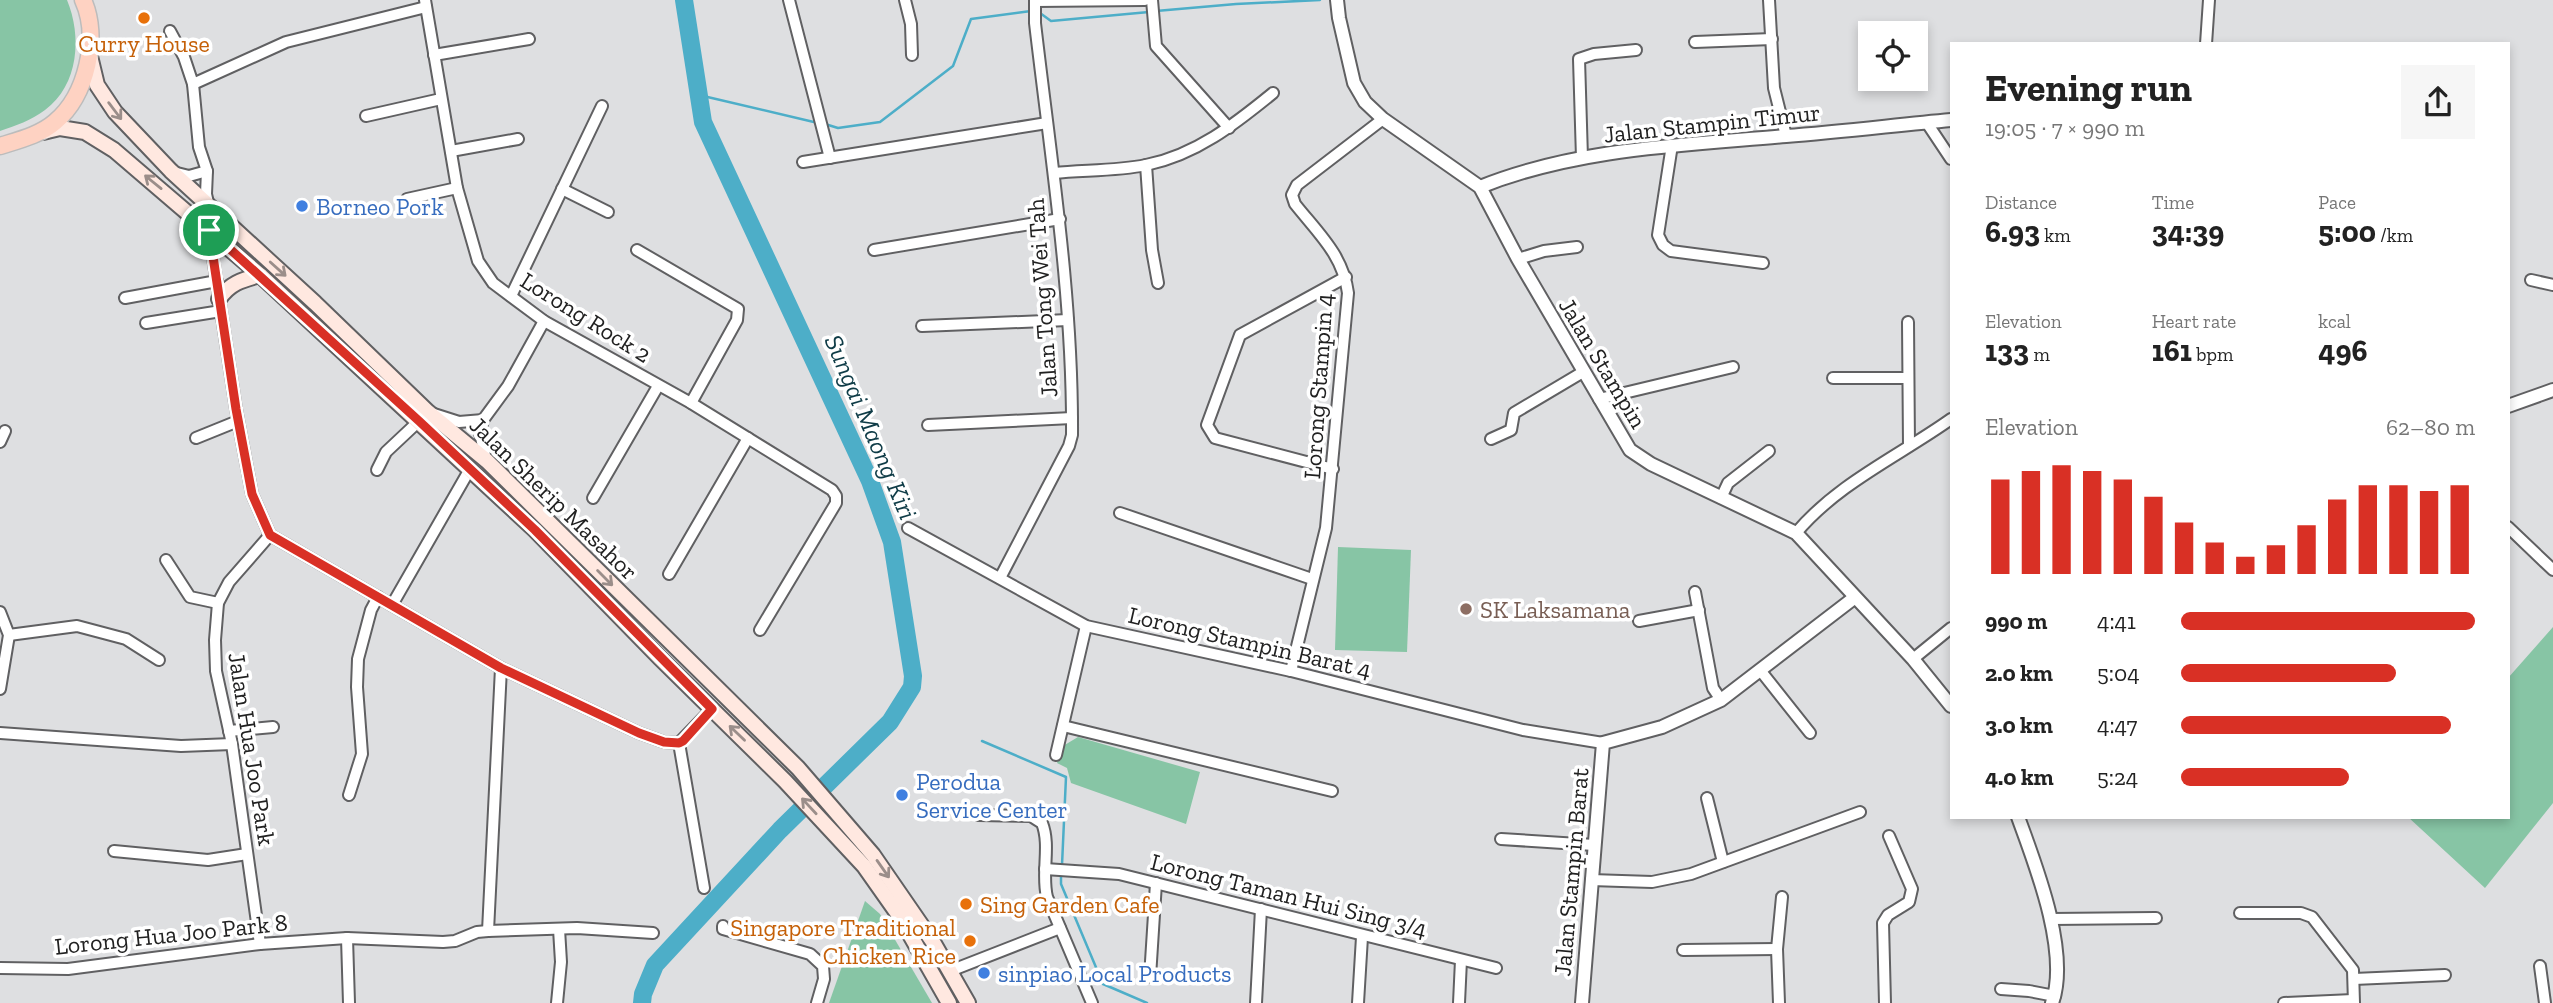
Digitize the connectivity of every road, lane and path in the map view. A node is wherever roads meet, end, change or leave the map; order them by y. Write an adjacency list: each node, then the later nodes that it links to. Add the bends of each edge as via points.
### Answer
1 (83, 0): 11 (main road)
2 (93, 0): 11 (main road)
3 (789, 0): 38 (street)
4 (905, 0): 20 (street)
5 (1337, 0): 26 (street, Jalan Stampin, via 1354,83)
6 (1769, 0): 14 (street)
7 (2209, 0): 16 (street)
8 (1035, 3): 9 (street); 29 (street, Jalan Tong Wei Tah)
9 (1150, 3): 30 (street, via 1156,46)
10 (426, 4): 19 (street, Lorong Rock 2); 21 (street, via 286,41)
11 (89, 27): 17 (main road)
12 (170, 31): 21 (street)
13 (529, 39): 19 (street)
14 (1772, 39): 15 (street); 32 (street, via 1774,88)
15 (1695, 41)
16 (2206, 42)
17 (89, 49): 31 (main road, via 72,102 55,122); 42 (main road, Jalan Sherip Masahor, one-way to 42, via 97,85 115,112)
18 (1636, 50): 39 (street, via 1579,59)
19 (434, 55): 23 (street, Lorong Rock 2)
20 (912, 55)
21 (193, 84): 43 (street)
22 (1273, 93): 30 (street)
23 (441, 99): 25 (street); 36 (street, Lorong Rock 2)
24 (602, 106): 47 (street)
25 (366, 116)
26 (1383, 119): 45 (street, Jalan Stampin); 59 (street, Lorong Stampin 4, via 1297,186 1292,195 1294,204 1338,257)
27 (1950, 120): 28 (street, Jalan Stampin Timur)
28 (1927, 122): 32 (street, Jalan Stampin Timur); 37 (street)
29 (1047, 123): 38 (street); 44 (street, Jalan Tong Wei Tah)
30 (1228, 128): 41 (street, via 1187,152)
31 (38, 132): 35 (main road); 52 (main road, Jalan Sherip Masahor, one-way to 31, via 114,150 85,132 60,128)
32 (1786, 136): 34 (street, Jalan Stampin Timur)
33 (518, 139): 36 (street)
34 (1672, 145): 39 (street, Jalan Stampin Timur); 57 (street, via 1658,235 1663,245 1671,251)
35 (0, 146)
36 (451, 151): 46 (street, Lorong Rock 2)
37 (1950, 157)
38 (830, 158): 40 (street)
39 (1582, 158): 45 (street, Jalan Stampin Timur)
40 (803, 162)
41 (1146, 165): 44 (street); 62 (street)
42 (171, 171): 43 (street, via 189,176); 49 (main road, Jalan Sherip Masahor)
43 (207, 171): 49 (street)
44 (1054, 173): 51 (street, Jalan Tong Wei Tah)
45 (1480, 187): 56 (street, Jalan Stampin)
46 (457, 188): 48 (street); 64 (street, Lorong Rock 2, via 478,261 493,283)
47 (562, 190): 50 (street); 64 (street)
48 (407, 199)
49 (210, 209): 81 (main road, Jalan Sherip Masahor, one-way to 81, via 315,303)
50 (608, 212)
51 (1060, 219): 55 (street); 67 (street, Jalan Tong Wei Tah)
52 (209, 230): 58 (main road, Jalan Sherip Masahor); 61 (street)
53 (1577, 247): 56 (street)
54 (637, 250): 79 (street, via 738,309 737,320)
55 (874, 250)
56 (1518, 259): 73 (street, Jalan Stampin)
57 (1763, 263)
58 (260, 275): 66 (main road, via 226,289); 81 (main road, Jalan Sherip Masahor)
59 (1346, 277): 96 (street, Lorong Stampin 4); 96 (street, via 1240,335 1207,425 1215,438)
60 (2531, 280): 63 (street)
61 (217, 281): 65 (street); 66 (street)
62 (1158, 283)
63 (2553, 285)
64 (511, 296): 68 (street, Lorong Rock 2)
65 (125, 298)
66 (220, 305): 70 (street); 84 (street)
67 (1068, 320): 71 (street); 82 (street, Jalan Tong Wei Tah)
68 (544, 321): 76 (street, Lorong Rock 2); 85 (street)
69 (1908, 322): 75 (street)
70 (146, 323)
71 (922, 326)
72 (1733, 366): 78 (street)
73 (1583, 372): 78 (street, Jalan Stampin); 90 (street, via 1514,413 1511,430)
74 (1833, 377): 75 (street)
75 (1908, 378): 92 (street)
76 (658, 386): 79 (street, Lorong Rock 2); 98 (street)
77 (2553, 390): 80 (street)
78 (1600, 399): 99 (street, Jalan Stampin, via 1622,440 1639,458)
79 (691, 403): 89 (street, Lorong Rock 2)
80 (2510, 405)
81 (424, 416): 85 (street); 94 (main road, Jalan Sherip Masahor); 95 (main road, Jalan Sherip Masahor, via 471,457); 97 (street, via 386,452)
82 (1072, 418): 86 (street); 108 (street, Jalan Tong Wei Tah, via 1069,446)
83 (1950, 420): 92 (street)
84 (238, 421): 88 (street); 104 (street, via 252,494)
85 (483, 421): 94 (street, via 480,433)
86 (928, 425)
87 (5, 431): 91 (street)
88 (196, 438)
89 (748, 438): 107 (street); 120 (street, Lorong Rock 2, via 836,496)
90 (1491, 439)
91 (0, 442)
92 (1909, 446): 103 (street, via 1809,517)
93 (1769, 451): 99 (street, via 1728,483)
94 (486, 461): 175 (main road, Jalan Sherip Masahor, one-way to 175, via 841,815 911,908)
95 (470, 469): 114 (street); 130 (main road, Jalan Sherip Masahor)
96 (1333, 469): 109 (street, Lorong Stampin 4, via 1326,528)
97 (377, 470)
98 (593, 498)
99 (1721, 498): 103 (street, Jalan Stampin)
100 (1120, 513): 109 (street)
101 (908, 527): 108 (street, Lorong Stampin Barat 4)
102 (2510, 529): 106 (street)
103 (1796, 533): 112 (street, Jalan Stampin)
104 (270, 535): 111 (street); 113 (street, Jalan Hua Joo Park, via 229,582)
105 (166, 560): 113 (street, via 190,597)
106 (2553, 570)
107 (669, 574)
108 (1000, 578): 118 (street, Lorong Stampin Barat 4)
109 (1312, 579): 126 (street, Lorong Stampin 4)
110 (1695, 592): 115 (street)
111 (378, 597): 114 (street); 141 (street, via 358,659 362,754)
112 (1854, 598): 122 (street, Jalan Stampin); 125 (street, Jalan Stampin Barat)
113 (218, 603): 133 (street, Jalan Hua Joo Park, via 216,671)
114 (392, 605): 124 (street)
115 (1699, 610): 117 (street); 128 (street, via 1713,688)
116 (0, 612): 121 (street)
117 (1639, 621)
118 (1086, 626): 126 (street, Lorong Stampin Barat 4); 131 (street)
119 (1950, 629): 122 (street)
120 (760, 630)
121 (9, 635): 123 (street, via 77,626 126,639); 127 (street)
122 (1913, 659): 129 (street, Jalan Stampin)
123 (159, 660)
124 (501, 668): 136 (street, via 639,733); 164 (street)
125 (1760, 670): 128 (street, Jalan Stampin Barat); 135 (street)
126 (1291, 671): 137 (street, Lorong Stampin Barat 4, via 1523,730)
127 (0, 689)
128 (1721, 700): 137 (street, Jalan Stampin Barat, via 1662,727)
129 (1950, 705)
130 (712, 709): 136 (street); 186 (main road, Jalan Sherip Masahor, one-way to 130, via 900,917 864,866)
131 (1063, 726): 139 (street); 140 (street)
132 (273, 727): 133 (street)
133 (229, 732): 138 (street, Jalan Hua Joo Park)
134 (0, 733): 138 (street, via 181,747)
135 (1810, 733)
136 (679, 743): 155 (street)
137 (1603, 743): 148 (street, Jalan Stampin Barat)
138 (232, 744): 150 (street, Jalan Hua Joo Park)
139 (1056, 755)
140 (1332, 791)
141 (349, 795)
142 (1707, 798): 151 (street)
143 (1860, 812): 151 (street)
144 (978, 815): 152 (street, via 1038,819 1045,834)
145 (2019, 819): 160 (street)
146 (1889, 836): 194 (street, via 1912,889 1909,902 1883,923)
147 (1502, 839): 148 (street)
148 (1594, 845): 153 (street, Jalan Stampin Barat)
149 (114, 851): 150 (street, via 208,860)
150 (247, 854): 168 (street, Jalan Hua Joo Park)
151 (1723, 862): 153 (street, via 1652,882)
152 (1047, 869): 154 (street, Lorong Taman Hui Sing 3/4, via 1119,874); 162 (street, via 1044,886)
153 (1591, 880): 192 (street, Jalan Stampin Barat)
154 (1156, 883): 157 (street, Lorong Taman Hui Sing 3/4); 177 (street)
155 (704, 887)
156 (1782, 897): 169 (street)
157 (1261, 909): 166 (street, Lorong Taman Hui Sing 3/4); 189 (street)
158 (2240, 913): 178 (street, via 2307,914 2344,956)
159 (2156, 918): 160 (street)
160 (2051, 919): 181 (street, via 2057,972)
161 (723, 926): 185 (street, via 810,954 823,966)
162 (1060, 928): 175 (street); 188 (street)
163 (559, 929): 164 (street, Lorong Hua Joo Park 8); 165 (street, Lorong Hua Joo Park 8); 184 (street)
164 (488, 931): 167 (street, Lorong Hua Joo Park 8, via 443,942)
165 (653, 933)
166 (1362, 937): 171 (street, Lorong Taman Hui Sing 3/4); 190 (street)
167 (347, 938): 168 (street, Lorong Hua Joo Park 8); 183 (street)
168 (260, 944): 173 (street, Lorong Hua Joo Park 8, via 68,969)
169 (1777, 949): 170 (street); 193 (street)
170 (1683, 950)
171 (1461, 960): 174 (street, Lorong Taman Hui Sing 3/4); 191 (street)
172 (2540, 966): 180 (street)
173 (0, 968)
174 (1496, 968)
175 (950, 971): 187 (main road, Jalan Sherip Masahor)
176 (2445, 975): 178 (street)
177 (1150, 977)
178 (2354, 979): 182 (street)
179 (2001, 989): 181 (street)
180 (2547, 996)
181 (2053, 999)
182 (2353, 1001): 195 (street)
183 (349, 1003)
184 (558, 1003)
185 (817, 1003)
186 (949, 1003)
187 (968, 1003)
188 (1092, 1003)
189 (1256, 1003)
190 (1358, 1003)
191 (1459, 1003)
192 (1582, 1003)
193 (1779, 1003)
194 (1885, 1003)
195 (2284, 1003)

